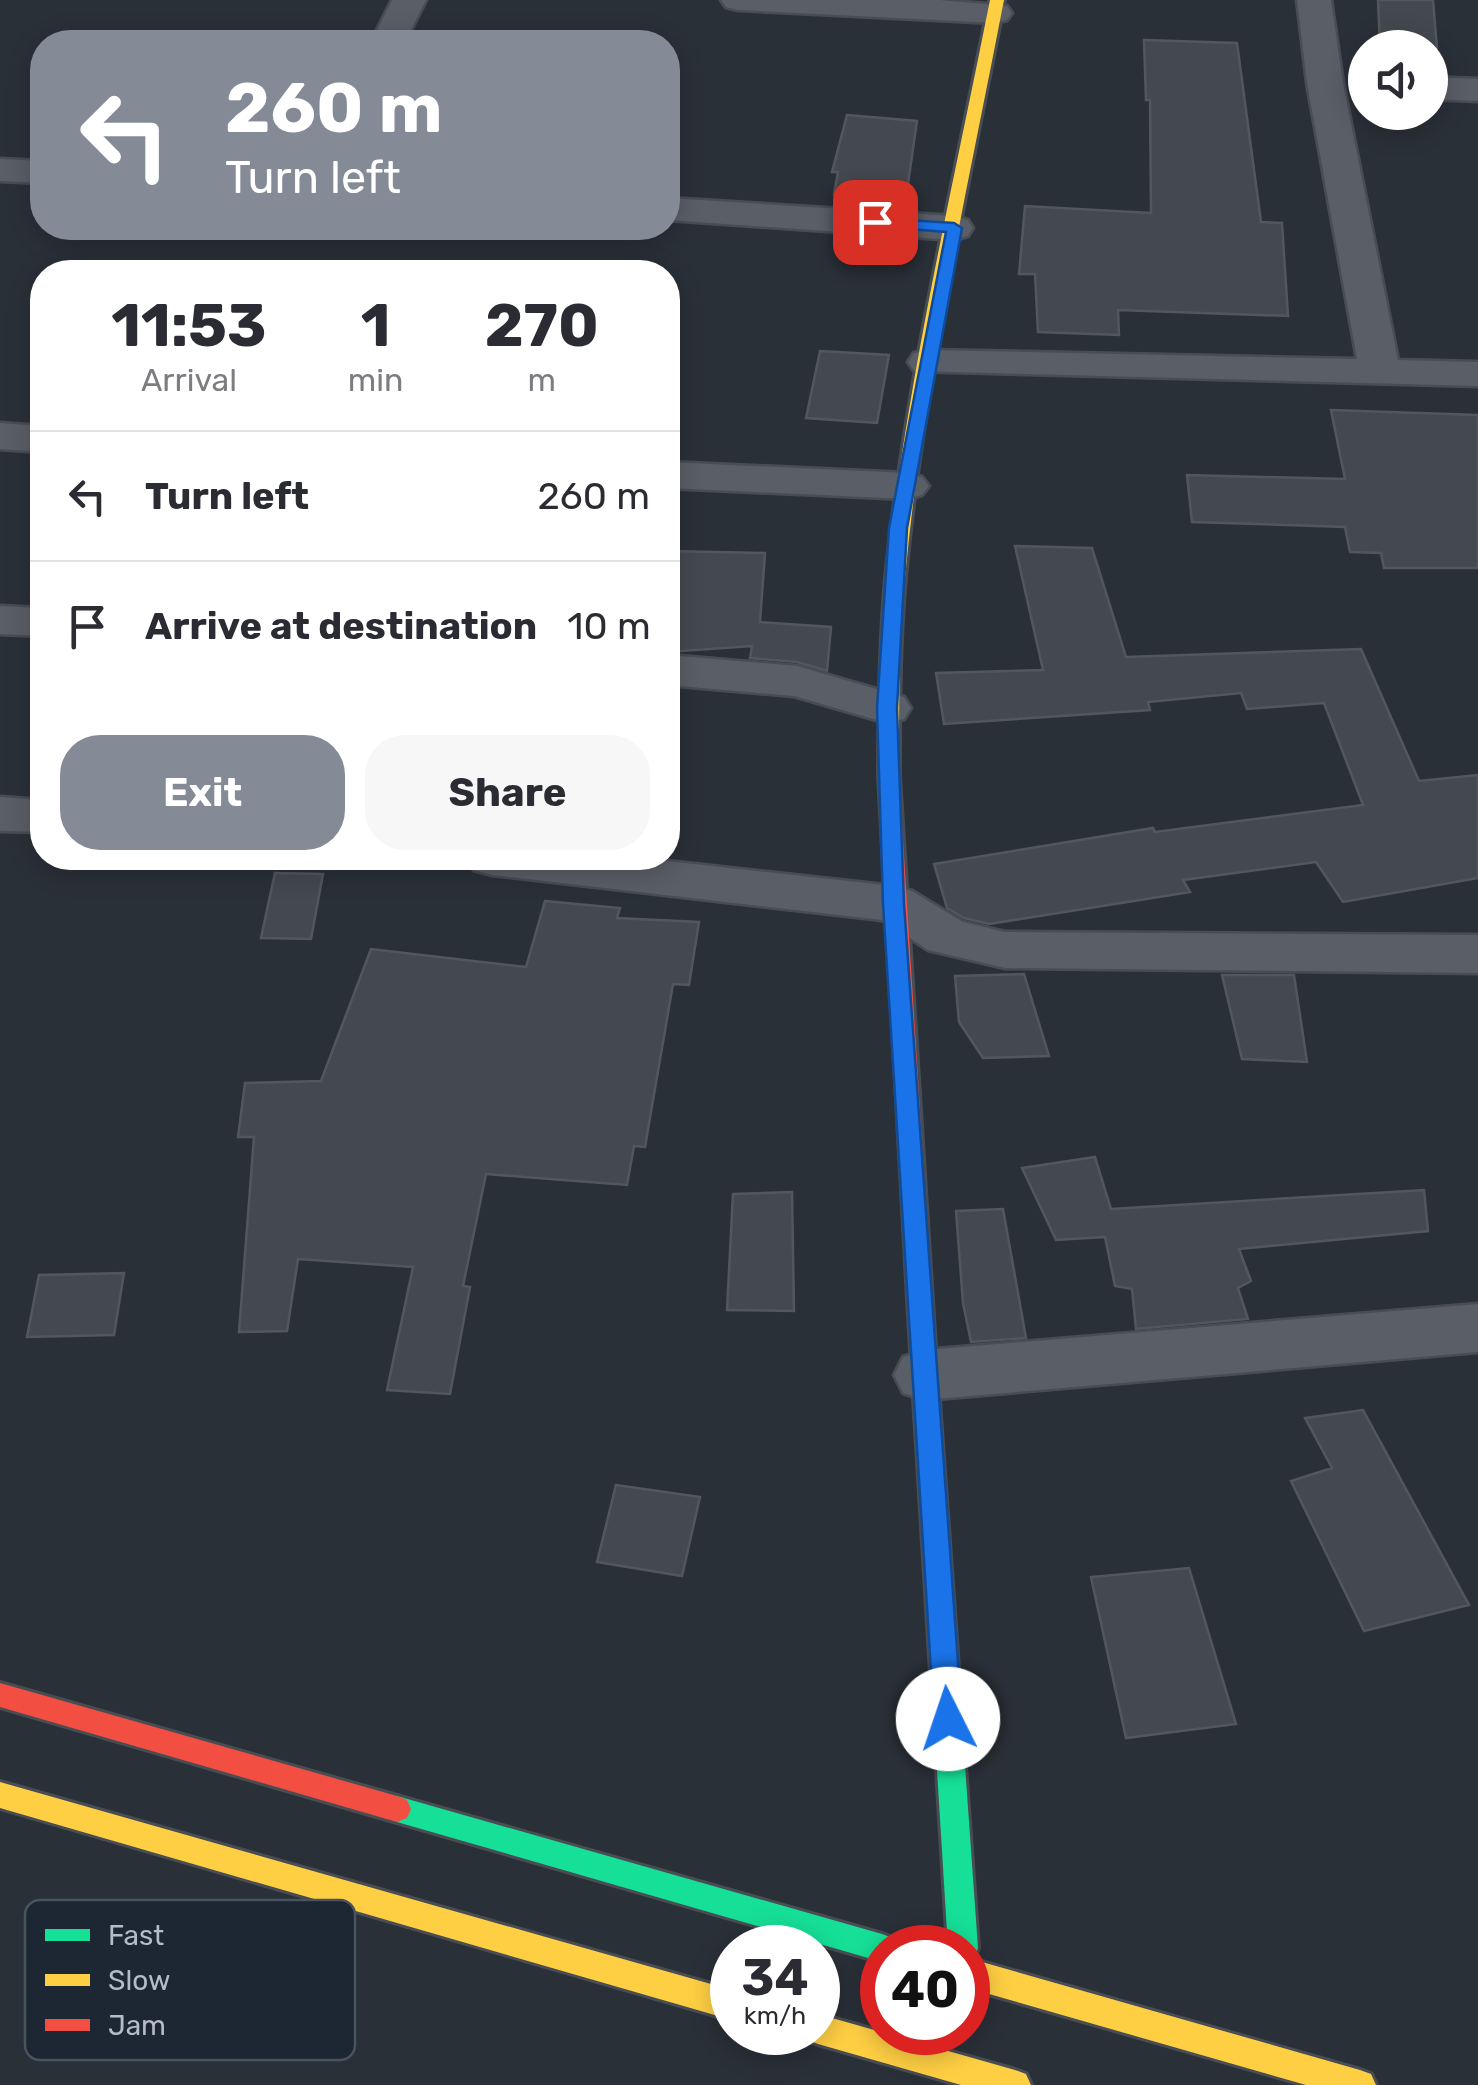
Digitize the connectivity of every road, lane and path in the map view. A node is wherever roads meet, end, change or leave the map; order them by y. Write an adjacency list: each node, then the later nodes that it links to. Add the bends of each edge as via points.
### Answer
1 (409, 0): 5 (street)
2 (738, 0): 4 (street)
3 (1314, 0): 6 (street)
4 (996, 7): 13 (street)
5 (394, 30)
6 (1325, 83): 7 (street); 15 (street)
7 (1348, 84)
8 (1448, 89): 9 (street)
9 (1478, 90)
10 (0, 170): 11 (street)
11 (30, 171)
12 (680, 210): 13 (street)
13 (954, 228): 14 (street)
14 (929, 362): 15 (street); 20 (street)
15 (1380, 372): 16 (street)
16 (1478, 374)
17 (0, 436): 18 (street)
18 (30, 438)
19 (680, 476): 20 (street)
20 (906, 486): 24 (street)
21 (0, 620): 22 (street)
22 (30, 621)
23 (680, 671): 24 (street, via 797,681)
24 (887, 708): 28 (street)
25 (0, 814): 26 (street)
26 (30, 815)
27 (597, 870): 28 (street)
28 (894, 904): 29 (street, via 947,937 1006,950); 31 (street)
29 (1478, 954)
30 (1478, 1328): 31 (street)
31 (925, 1375): 34 (street)
32 (0, 1695): 35 (street)
33 (0, 1794): 37 (street)
34 (961, 1925)
35 (860, 1942)
36 (990, 1978): 40 (street)
37 (710, 1999)
38 (840, 2035): 39 (street)
39 (1015, 2085)
40 (1360, 2085)

